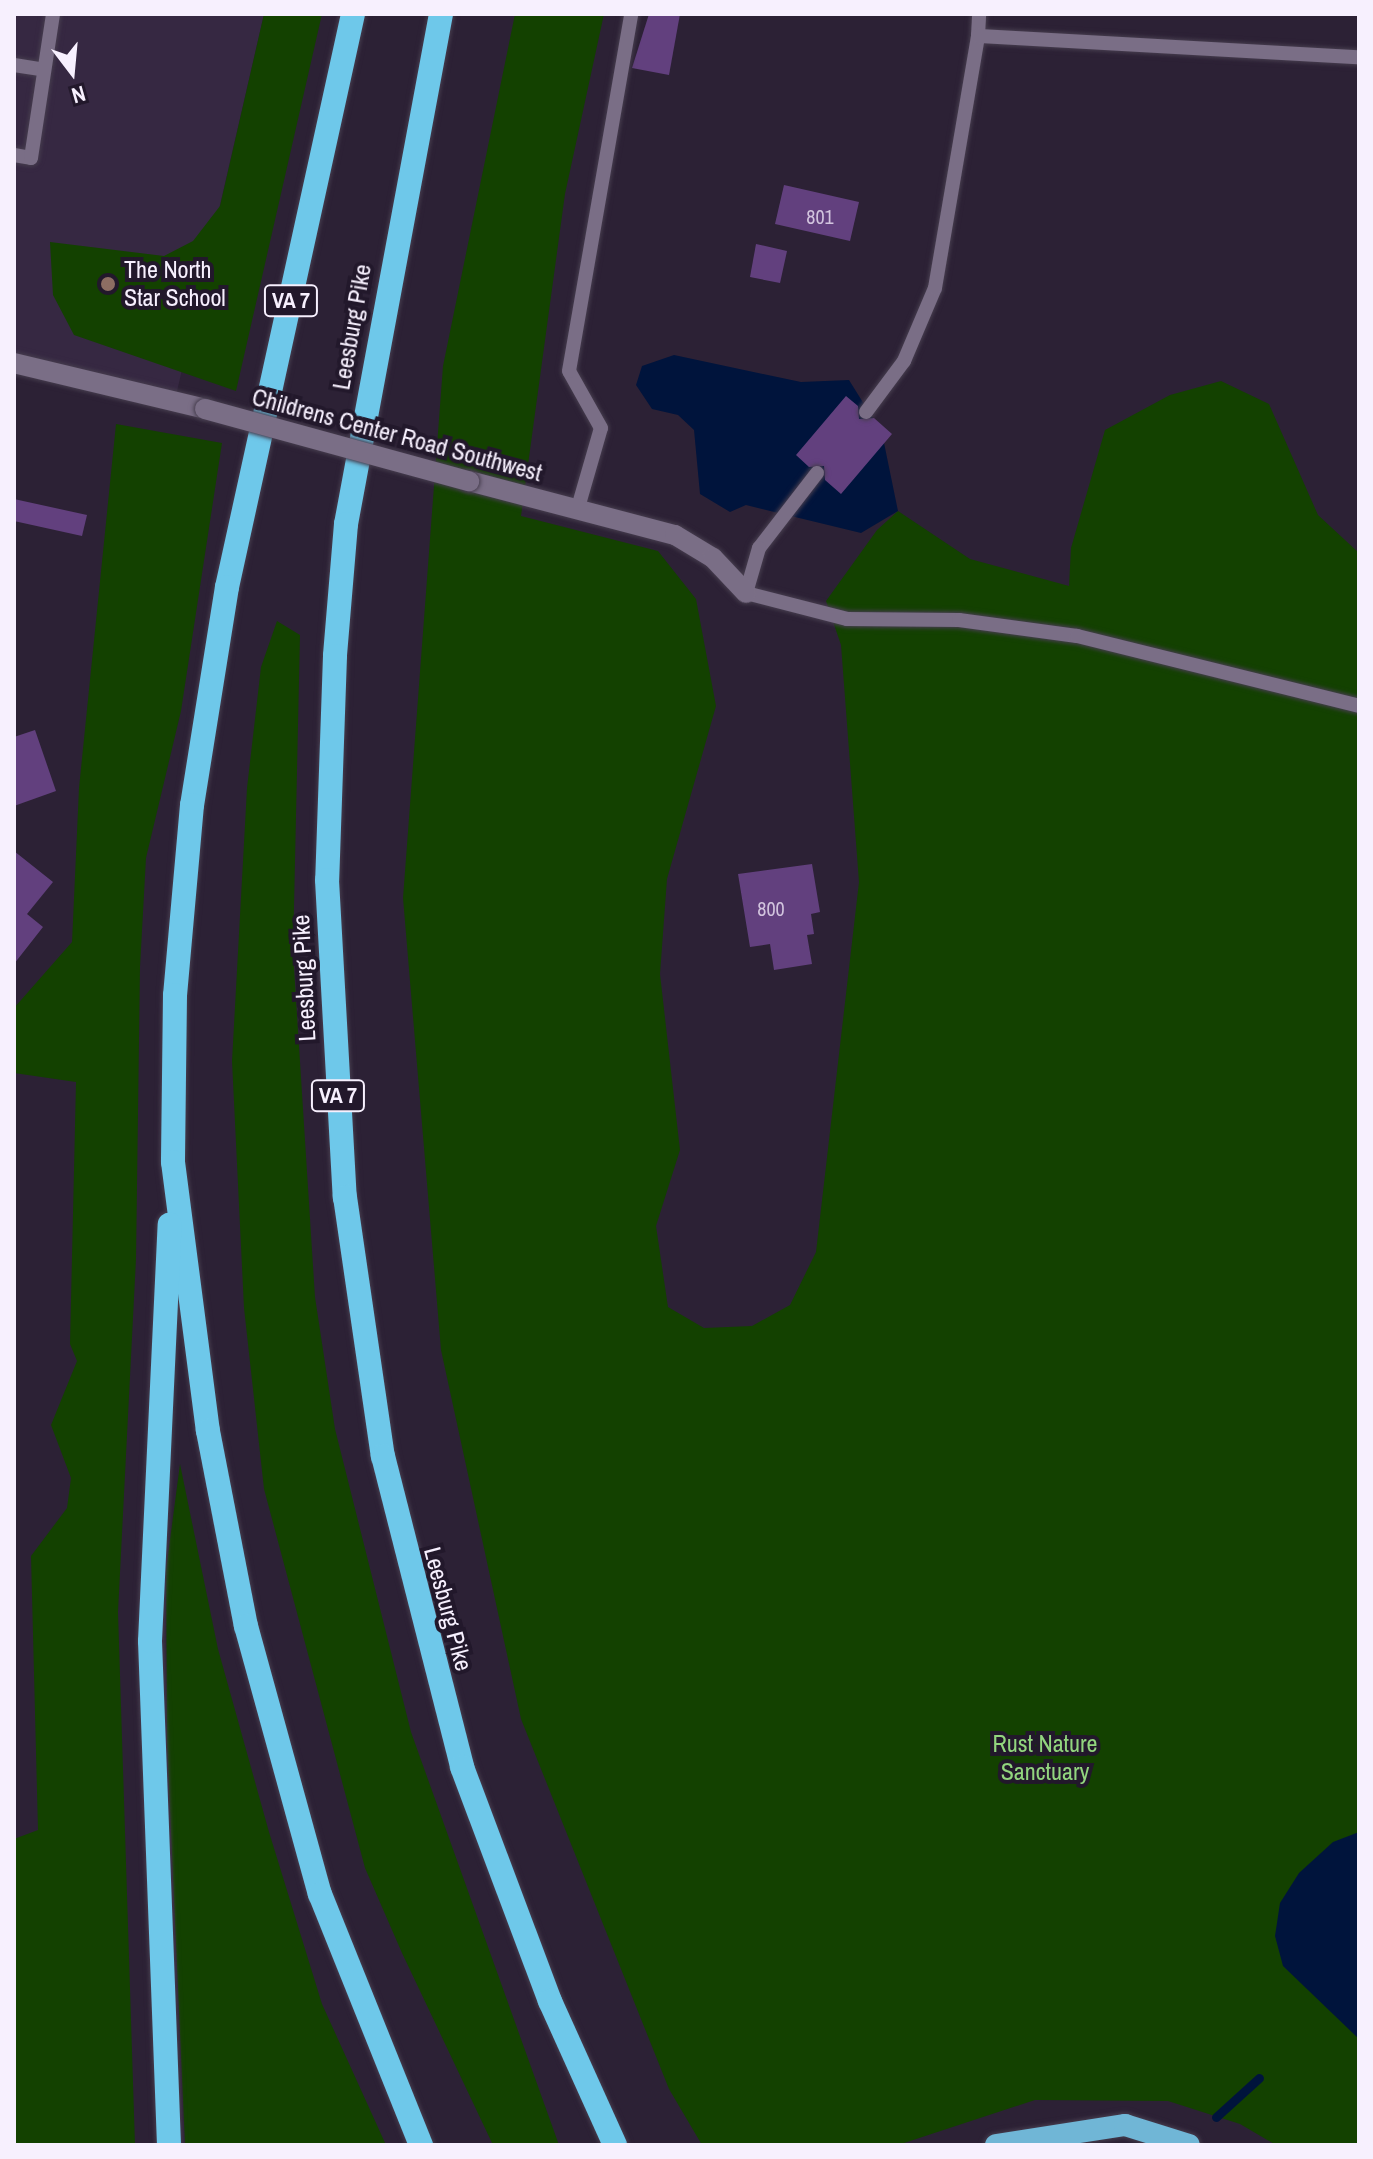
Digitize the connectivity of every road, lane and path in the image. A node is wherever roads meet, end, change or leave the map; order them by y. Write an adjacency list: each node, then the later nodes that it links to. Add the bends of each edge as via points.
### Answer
1 (53, 14): 9 (lane)
2 (353, 14): 17 (highway, VA 7, via 227,587 197,773 175,995)
3 (441, 14): 20 (highway, Leesburg Pike / VA 7, via 346,524 336,640 327,880 345,1197 383,1456 458,1753 508,1898)
4 (631, 14): 14 (lane, via 569,371 601,428)
5 (979, 14): 6 (lane)
6 (978, 36): 7 (lane); 12 (lane, via 935,288 904,361)
7 (1359, 57)
8 (14, 65): 9 (lane)
9 (44, 70): 10 (lane, via 31,158)
10 (14, 155)
11 (14, 363): 14 (street, Childrens Center Road Southwest, bridge, via 205,409)
12 (869, 408)
13 (817, 473): 15 (lane, via 759,548)
14 (577, 511): 15 (street, Childrens Center Road Southwest, via 675,535 713,558)
15 (746, 593): 16 (lane, via 847,619 959,620 1077,636)
16 (1359, 706)
17 (173, 1162): 18 (highway, via 150,1641); 19 (highway, VA 7, via 208,1431 246,1626 320,1894)
18 (169, 2145)
19 (421, 2145)
20 (615, 2145)
21 (996, 2145): 22 (highway, via 1125,2125)
22 (1189, 2145)

